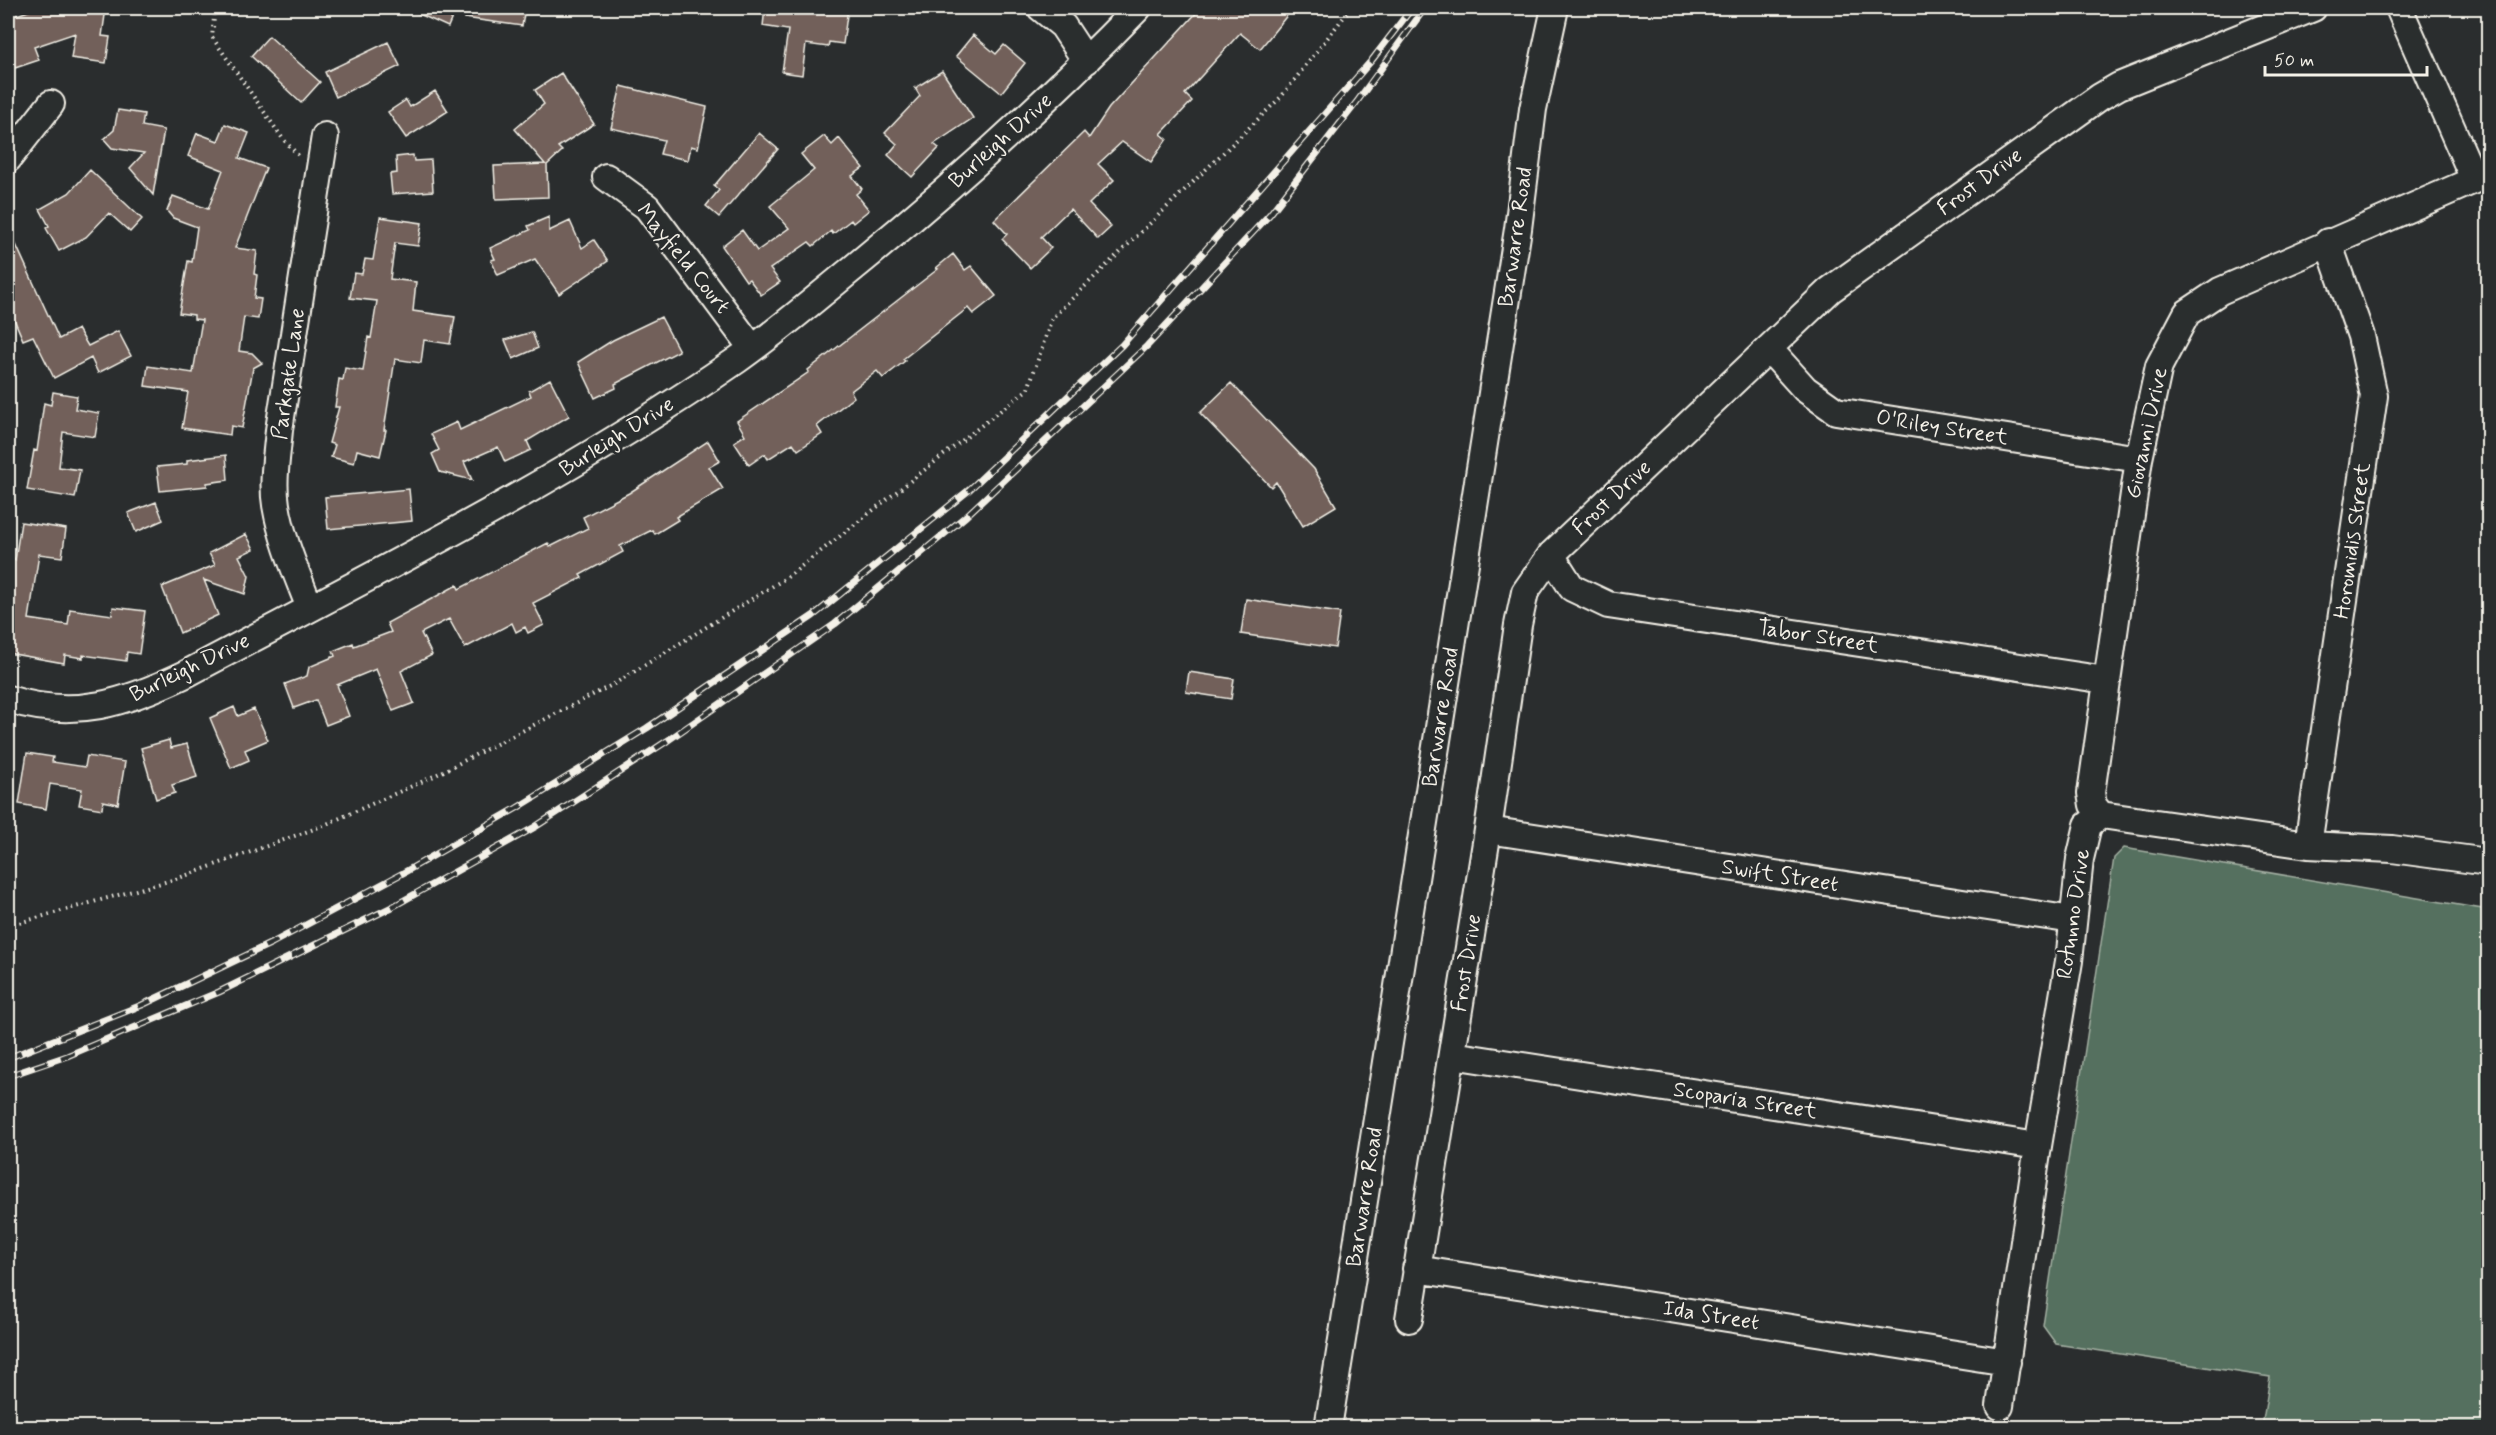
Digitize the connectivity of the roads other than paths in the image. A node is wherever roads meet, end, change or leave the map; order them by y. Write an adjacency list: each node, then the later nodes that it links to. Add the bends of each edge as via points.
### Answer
1 (1041, 8): 6 (street, via 1063,26)
2 (1138, 8): 6 (street, Burleigh Drive)
3 (1555, 8): 31 (street, Barwarre Road, via 1533,110 1518,229)
4 (2313, 8): 14 (street, Frost Drive, via 2100,97 1830,290)
5 (2399, 8): 11 (street)
6 (1086, 62): 13 (street, Burleigh Drive, via 935,201)
7 (51, 104): 9 (street)
8 (325, 136): 17 (street, Parkgate Lane, via 279,430 276,473 276,503 285,543)
9 (8, 159)
10 (606, 177): 13 (street, Mayfield Court, via 647,207)
11 (2481, 177): 12 (street, Giovanni Drive)
12 (2328, 242): 15 (street, Giovanni Drive, via 2220,291 2187,313 2159,366); 22 (street, Horomidis Street, via 2361,336 2374,396)
13 (752, 348): 17 (street, Burleigh Drive, via 671,404 543,483)
14 (1769, 349): 15 (street, O'Riley Street, via 1805,389 1836,411); 16 (street, Frost Drive)
15 (2139, 459): 18 (street, Giovanni Drive)
16 (1551, 555): 18 (street, Tabor Street, via 1572,588 1608,605); 21 (street, Frost Drive, via 1526,592 1516,633)
17 (310, 608): 19 (street, Burleigh Drive, via 143,694 112,704 47,707)
18 (2106, 680): 20 (street, Giovanni Drive, via 2091,794 2092,805)
19 (8, 699)
20 (2101, 815): 22 (street); 24 (street, Rotunno Drive, via 2088,825)
21 (1488, 830): 24 (street, Swift Street); 25 (street, Frost Drive)
22 (2308, 845): 23 (street, via 2392,849)
23 (2488, 862)
24 (2073, 920): 26 (street, Rotunno Drive)
25 (1452, 1055): 26 (street, Scoparia Street); 27 (street, Frost Drive)
26 (2038, 1146): 29 (street, Rotunno Drive)
27 (1416, 1269): 28 (street, Frost Drive); 29 (street, Ida Street)
28 (1409, 1319)
29 (2007, 1362): 30 (street, Rotunno Drive)
30 (2000, 1406)
31 (1328, 1428)

